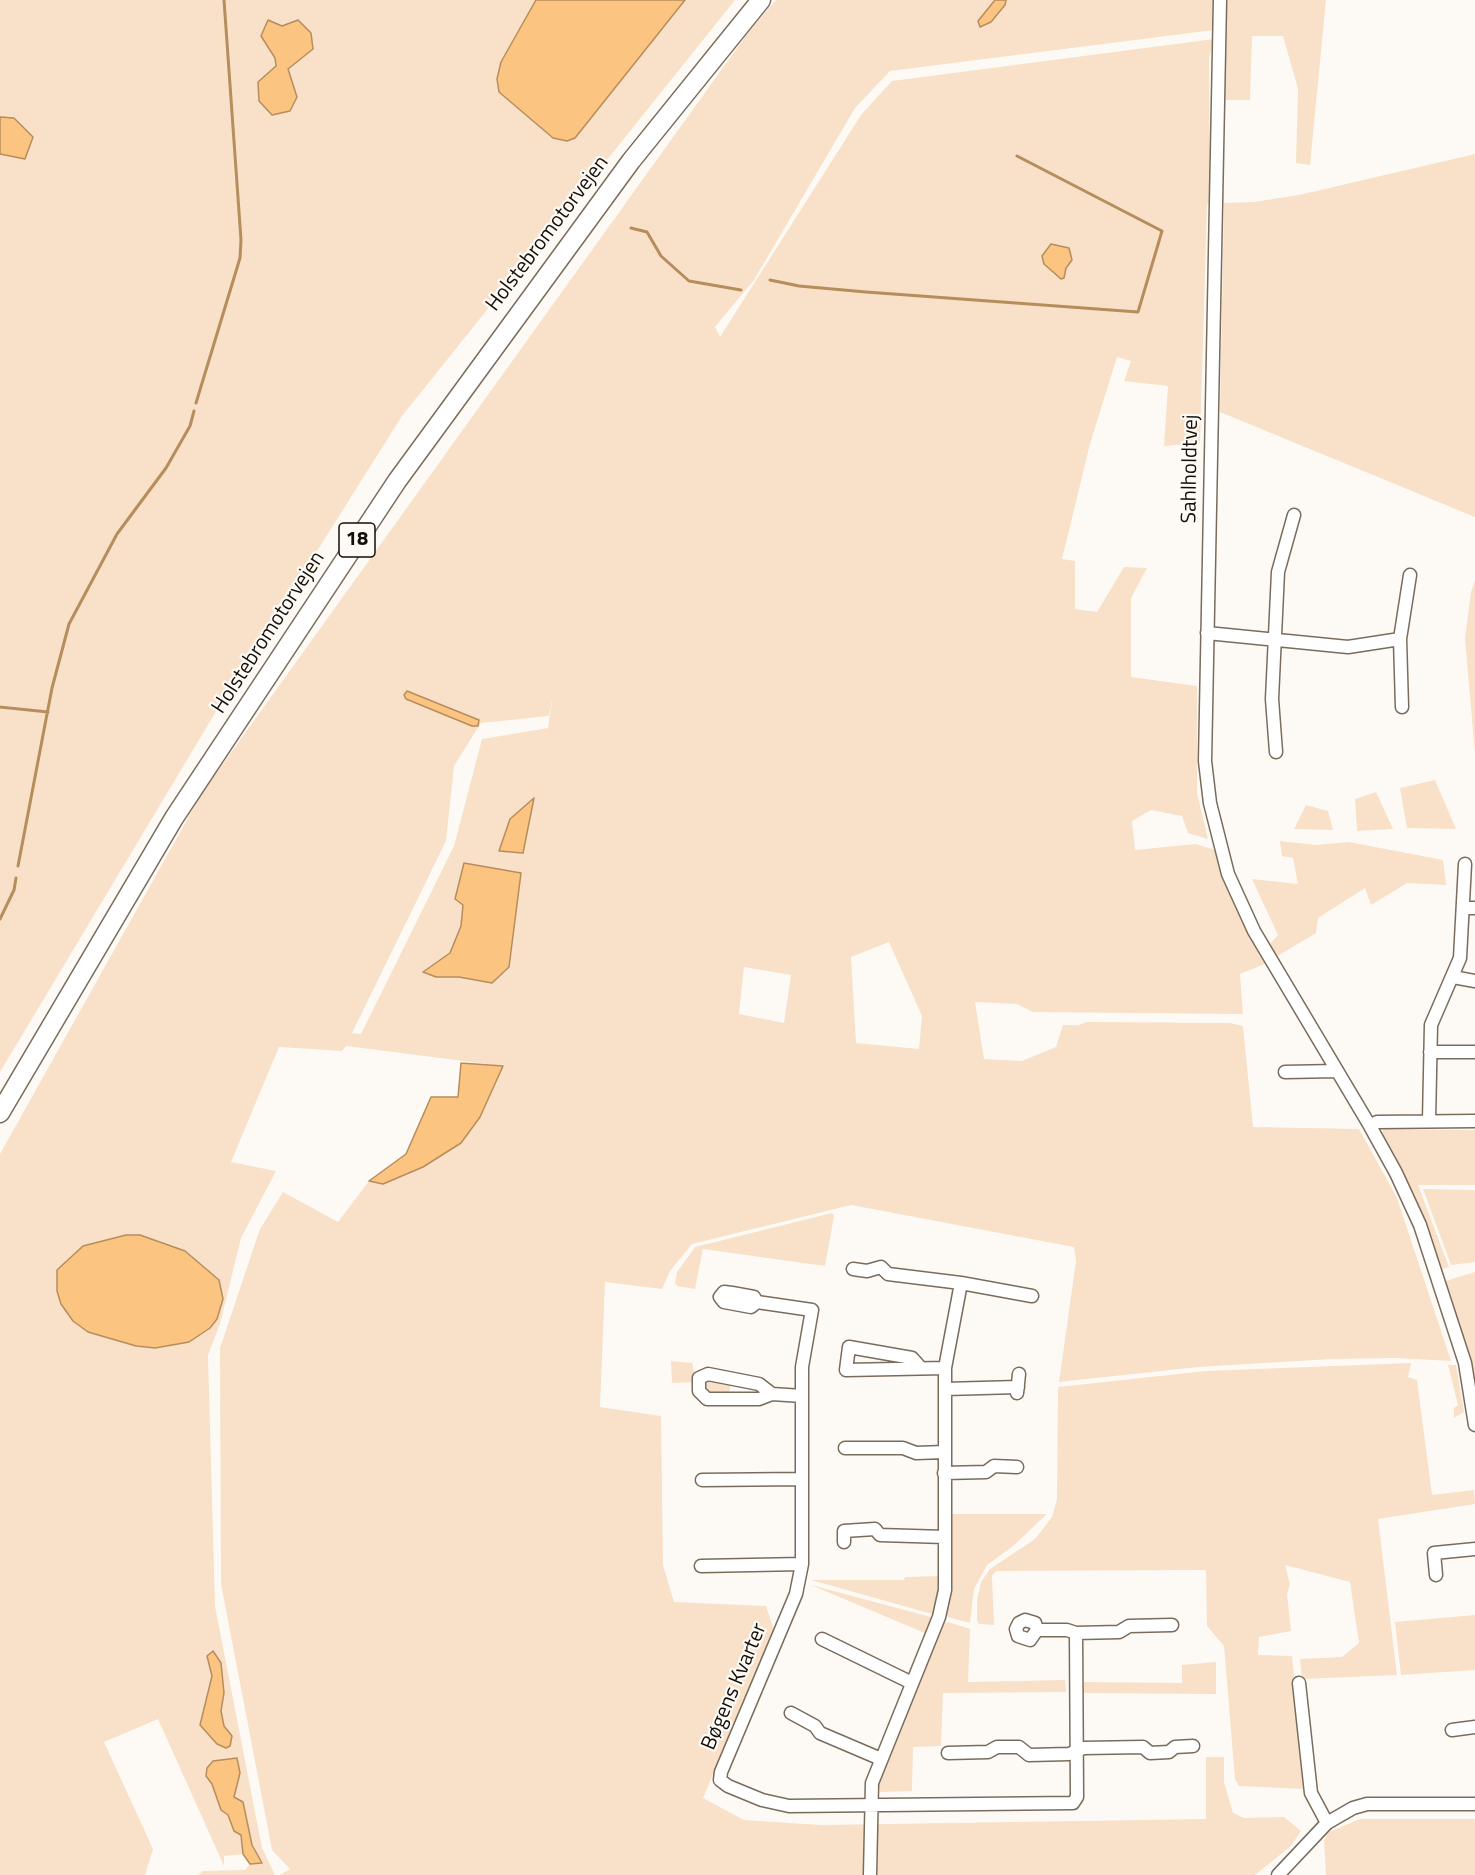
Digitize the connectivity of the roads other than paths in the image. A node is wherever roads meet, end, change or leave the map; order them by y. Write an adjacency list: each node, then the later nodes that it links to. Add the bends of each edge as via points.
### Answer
1 (761, 0): 18 (highway, Holstebromotorvejen / 18, via 631,161 397,481 174,818)
2 (1220, 0): 5 (street, Sahlholdtvej)
3 (1294, 515): 7 (street, via 1278,572)
4 (1410, 575): 6 (street)
5 (1207, 633): 7 (street); 16 (street, Sahlholdtvej, via 1205,761 1210,803 1228,874 1254,931)
6 (1400, 639): 7 (street, via 1348,647); 8 (street)
7 (1276, 640): 9 (street, via 1272,699)
8 (1402, 707)
9 (1276, 752)
10 (1465, 864): 11 (street)
11 (1469, 908): 12 (street)
12 (1454, 977): 13 (street); 14 (street, via 1431,1024)
13 (1475, 981)
14 (1430, 1052): 15 (street); 19 (street)
15 (1475, 1052)
16 (1337, 1071): 17 (street); 21 (street, Sahlholdtvej)
17 (1285, 1072)
18 (0, 1113)
19 (1429, 1120): 20 (street); 21 (street, via 1377,1122)
20 (1475, 1121)
21 (1370, 1126): 32 (street, Sahlholdtvej, via 1406,1193 1439,1278 1465,1363)
22 (853, 1269): 23 (street, via 881,1267 888,1274)
23 (961, 1283): 24 (street); 27 (street)
24 (1032, 1296)
25 (757, 1302): 31 (street, Bøgens Kvarter, via 812,1310 802,1367)
26 (921, 1368): 26 (street, via 910,1368 846,1370 849,1347 912,1358); 27 (street)
27 (945, 1368): 29 (street)
28 (1019, 1374): 29 (street, via 1017,1390)
29 (945, 1389): 34 (street)
30 (772, 1395): 30 (street, via 759,1399 707,1399 699,1391 699,1378 708,1374 759,1384); 31 (street)
31 (802, 1395): 37 (street, Bøgens Kvarter)
32 (1475, 1425)
33 (844, 1448): 34 (street)
34 (945, 1452): 36 (street)
35 (1017, 1467): 36 (street)
36 (944, 1473): 39 (street)
37 (802, 1479): 38 (street); 42 (street, Bøgens Kvarter)
38 (702, 1480)
39 (945, 1537): 40 (street, via 880,1535 875,1529 844,1531); 49 (street, via 945,1590 939,1617)
40 (844, 1542)
41 (1475, 1549): 44 (street, via 1434,1554)
42 (802, 1564): 43 (street); 59 (street, Bøgens Kvarter, via 796,1594 720,1780 762,1800 789,1806)
43 (701, 1566)
44 (1436, 1575)
45 (1172, 1625): 47 (street)
46 (1037, 1630): 47 (street)
47 (1076, 1633): 55 (street, Bøgens Kvarter)
48 (822, 1639): 49 (street)
49 (912, 1683): 57 (street)
50 (1299, 1683): 60 (street, via 1311,1793)
51 (791, 1713): 57 (street, via 820,1732)
52 (1475, 1727): 53 (street)
53 (1452, 1731)
54 (1193, 1746): 55 (street, via 1150,1753 1143,1747)
55 (1076, 1751): 56 (street, via 1029,1755 1019,1748 997,1747 988,1752); 59 (street, Bøgens Kvarter, via 1077,1797 1073,1803)
56 (948, 1753)
57 (881, 1759): 59 (street, via 872,1783)
58 (1475, 1804): 60 (street, via 1367,1804)
59 (871, 1805): 61 (street)
60 (1327, 1822): 62 (street)
61 (870, 1875)
62 (1278, 1875)

